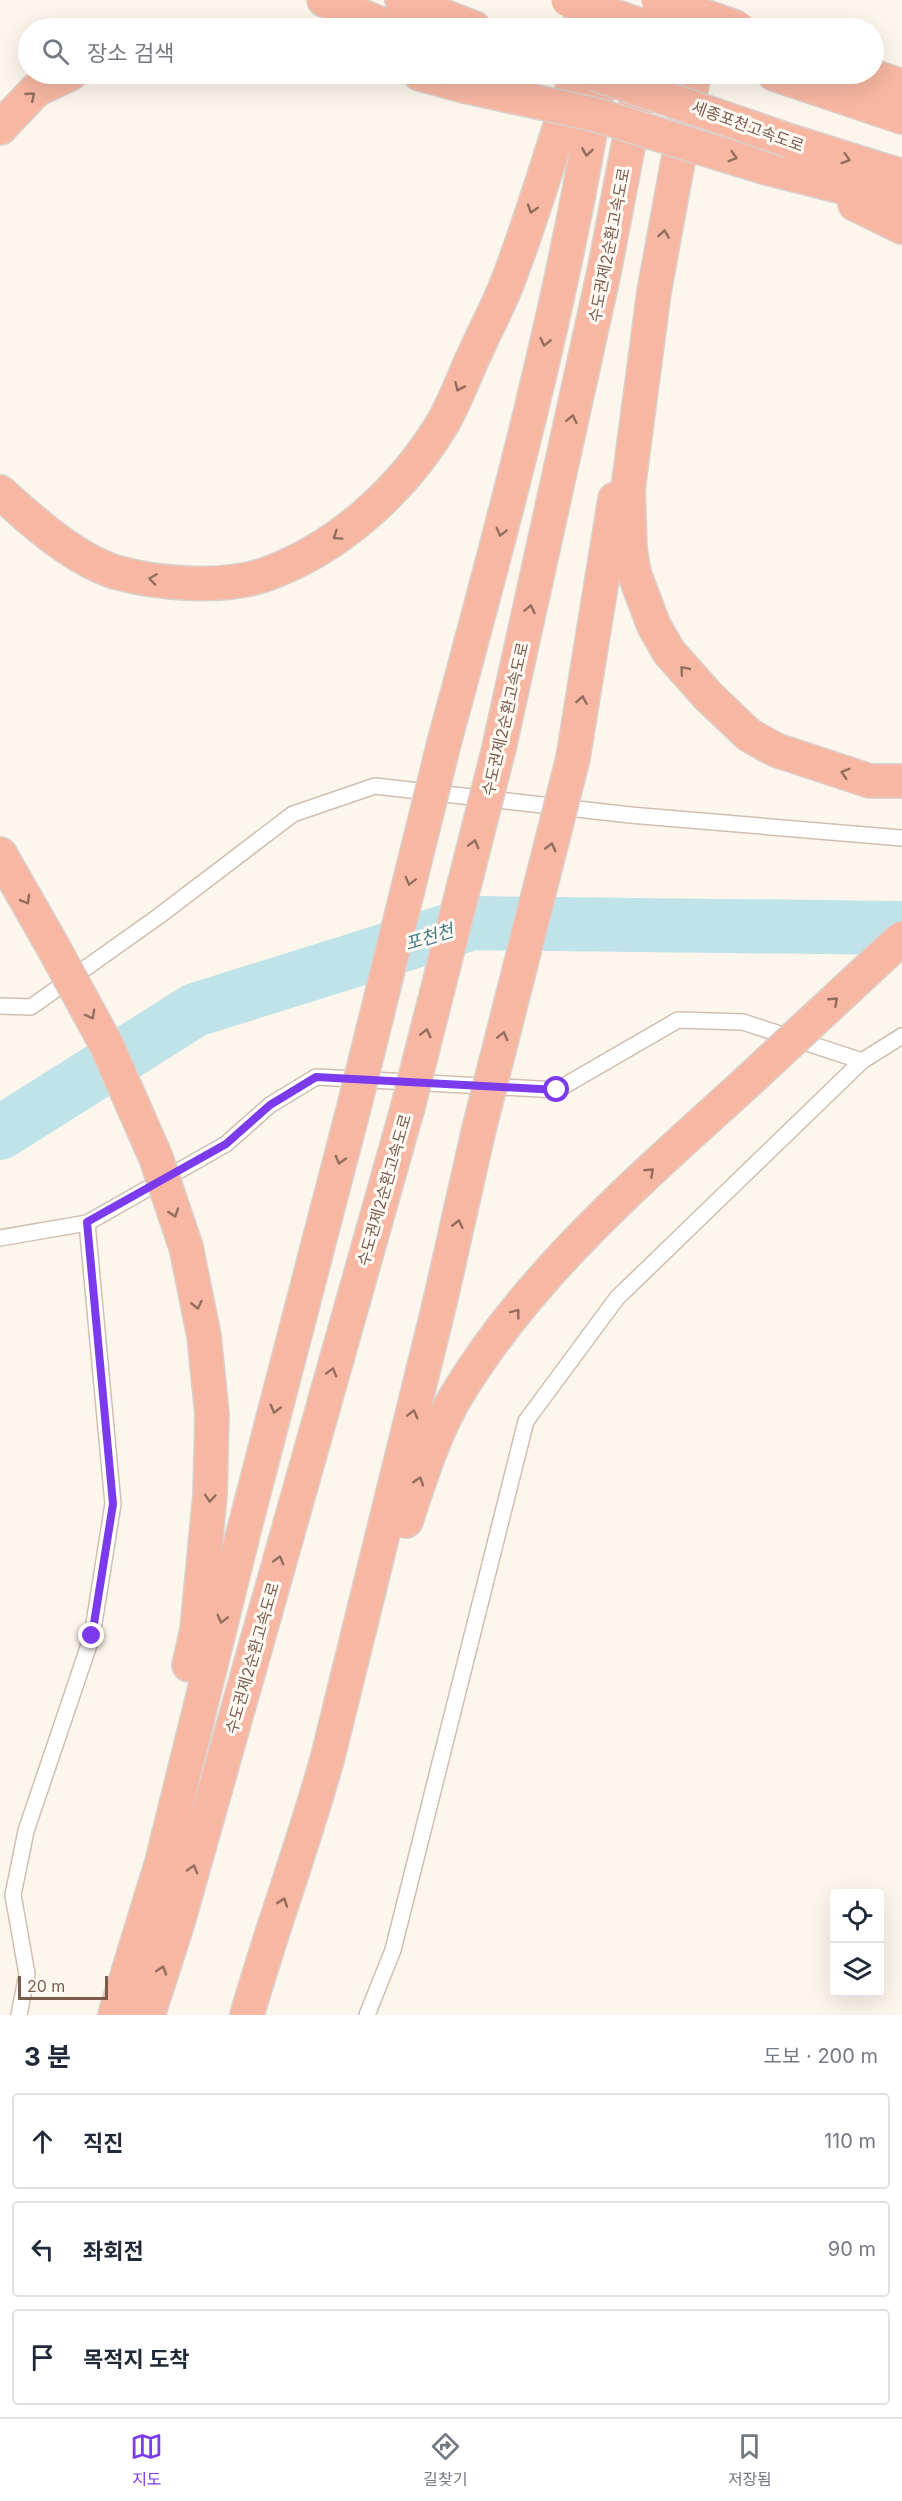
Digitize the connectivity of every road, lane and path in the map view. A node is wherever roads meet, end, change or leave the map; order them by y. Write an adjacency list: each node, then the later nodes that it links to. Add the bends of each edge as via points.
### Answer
1 (324, 0): 8 (highway)
2 (402, 0): 9 (highway)
3 (568, 0): 12 (highway, bridge)
4 (601, 0): 10 (highway)
5 (611, 0): 11 (highway)
6 (657, 0): 13 (highway); 15 (highway, bridge)
7 (703, 0): 14 (highway)
8 (366, 18)
9 (447, 18)
10 (595, 18)
11 (608, 18)
12 (620, 18)
13 (652, 18)
14 (700, 18)
15 (709, 18)
16 (884, 80): 26 (highway)
17 (49, 84): 29 (highway, one-way to 17, via 36,90)
18 (457, 84): 27 (highway, bridge)
19 (521, 84): 27 (highway, bridge)
20 (574, 84): 35 (highway, one-way to 35, via 507,283 444,421 373,509 340,535 263,575 218,584 156,580 114,571 75,551)
21 (596, 84): 46 (highway, 수도권제2순환고속도로, one-way to 46, bridge, via 583,180 501,532 243,1534)
22 (626, 84): 31 (highway, 세종포천고속도로, one-way to 31, bridge)
23 (640, 84): 46 (highway, 수도권제2순환고속도로, one-way to 23, bridge, via 407,1110 500,748 604,272)
24 (692, 84): 34 (highway, one-way to 24)
25 (804, 84): 28 (highway)
26 (902, 86)
27 (597, 116): 30 (highway, one-way to 30, bridge)
28 (902, 117)
29 (0, 128)
30 (781, 171): 32 (highway); 33 (highway)
31 (902, 176)
32 (902, 202)
33 (902, 227)
34 (654, 292): 36 (highway, one-way to 34, via 870,781 776,750 749,735 689,676 654,626 634,573 628,489); 45 (highway, one-way to 34, bridge, via 573,758 607,541)
35 (0, 492)
36 (902, 781)
37 (902, 838): 40 (lane, via 630,815 375,786 293,814 31,1007)
38 (0, 854): 46 (highway, one-way to 46, bridge, via 106,1044 156,1158 186,1247 204,1336 212,1414 210,1495 197,1630)
39 (902, 938): 45 (highway, one-way to 39, bridge, via 429,1451 455,1399 490,1347 558,1264 635,1185)
40 (0, 1006)
41 (902, 1036): 42 (lane)
42 (862, 1061): 43 (lane, via 743,1022 678,1020 557,1090 316,1077 270,1105 226,1144); 51 (lane, via 617,1298 526,1421 393,1950)
43 (87, 1222): 44 (lane); 47 (lane, via 113,1504 92,1636 26,1832 13,1894 27,1974)
44 (0, 1238)
45 (328, 1756): 50 (highway, one-way to 45)
46 (154, 1914): 48 (highway); 49 (highway, 수도권제2순환고속도로, one-way to 46)
47 (19, 2015)
48 (113, 2015)
49 (148, 2015)
50 (247, 2015)
51 (367, 2015)

